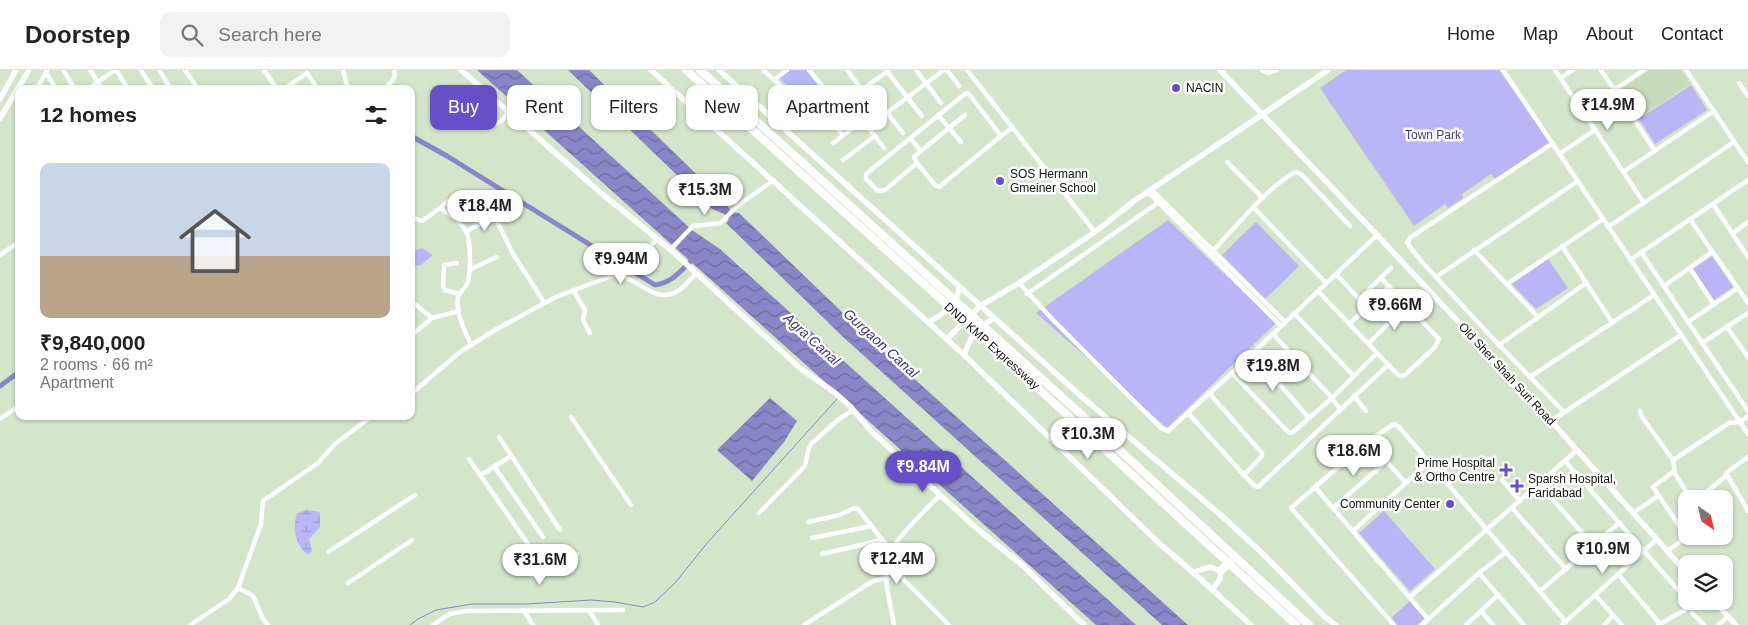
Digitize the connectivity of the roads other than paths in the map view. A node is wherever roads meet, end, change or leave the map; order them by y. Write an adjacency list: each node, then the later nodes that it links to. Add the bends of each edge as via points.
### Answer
1 (16, 70): 66 (street)
2 (29, 70): 42 (street)
3 (63, 70): 45 (street)
4 (90, 70): 39 (street)
5 (116, 70): 39 (street); 48 (street)
6 (141, 70): 49 (street)
7 (159, 70): 50 (street)
8 (264, 70): 52 (street)
9 (343, 70): 55 (street)
10 (394, 70): 56 (street, via 395,75)
11 (462, 70): 68 (street)
12 (651, 70): 103 (street)
13 (686, 70): 158 (highway, DND KMP Expressway)
14 (719, 70): 151 (street)
15 (764, 70): 38 (street)
16 (787, 70): 38 (street)
17 (809, 70): 58 (street)
18 (847, 70): 59 (street)
19 (916, 70): 40 (street)
20 (946, 70): 40 (street); 61 (street)
21 (967, 70): 79 (street)
22 (1220, 70): 74 (street, Old Sher Shah Suri Road)
23 (1262, 70): 24 (street, via 1268,73)
24 (1277, 70)
25 (1328, 70): 74 (street)
26 (1503, 70): 93 (street)
27 (1555, 70): 37 (street)
28 (1574, 70): 37 (street)
29 (1600, 70): 62 (street)
30 (1644, 70): 62 (street)
31 (1686, 70): 69 (street)
32 (46, 71): 43 (street); 44 (street)
33 (188, 71): 51 (street)
34 (308, 71): 53 (street); 54 (street)
35 (703, 72): 158 (highway, DND KMP Expressway)
36 (889, 72): 60 (street); 65 (street)
37 (1561, 78): 84 (street)
38 (774, 80): 57 (street)
39 (98, 82): 46 (street); 47 (street)
40 (926, 83): 65 (street); 67 (street)
41 (1739, 83): 64 (street)
42 (20, 85)
43 (39, 85)
44 (54, 85)
45 (72, 85)
46 (94, 85)
47 (100, 85)
48 (125, 85)
49 (150, 85)
50 (168, 85)
51 (196, 85)
52 (274, 85)
53 (289, 85)
54 (316, 85)
55 (347, 85)
56 (388, 85)
57 (779, 85)
58 (822, 85)
59 (858, 85)
60 (870, 85)
61 (959, 86)
62 (1614, 90): 95 (street)
63 (15, 93): 76 (street)
64 (1748, 96)
65 (907, 98): 70 (street); 75 (street)
66 (0, 99)
67 (941, 103)
68 (507, 111)
69 (1714, 111): 91 (street); 95 (street)
70 (887, 113): 85 (street)
71 (507, 114): 77 (street)
72 (938, 115): 78 (street); 88 (street, via 968,93); 89 (street)
73 (965, 115): 78 (street)
74 (1262, 115): 106 (street); 123 (street, Old Sher Shah Suri Road)
75 (922, 116)
76 (0, 118)
77 (497, 123)
78 (949, 127): 90 (street); 96 (street)
79 (1013, 127): 88 (street); 121 (street)
80 (528, 130): 124 (street)
81 (839, 130): 86 (street)
82 (850, 130): 86 (street)
83 (870, 130): 87 (street)
84 (1595, 130): 97 (street); 102 (street)
85 (903, 133)
86 (843, 135): 92 (street)
87 (875, 136): 94 (street); 98 (street)
88 (1001, 136): 99 (street, via 939,187)
89 (910, 138): 96 (street); 99 (street, via 865,178 882,191)
90 (961, 142)
91 (1734, 142): 101 (street); 109 (street)
92 (833, 143)
93 (1553, 143): 97 (street); 143 (street, via 1407,241)
94 (884, 148)
95 (1655, 150): 102 (street)
96 (921, 151): 99 (street, via 914,158)
97 (1559, 154): 105 (street)
98 (843, 160)
99 (918, 162)
100 (1227, 162): 107 (street)
101 (1748, 162)
102 (1623, 172): 109 (street)
103 (774, 180): 127 (street, via 737,206 721,223 693,226); 171 (street)
104 (1748, 180): 110 (street)
105 (1578, 181): 115 (street); 128 (street)
106 (1150, 191): 108 (street); 121 (street)
107 (1264, 198): 112 (street); 118 (street, via 1296,172)
108 (1160, 201): 129 (street); 156 (street)
109 (1644, 203): 119 (street)
110 (1714, 204): 116 (street); 122 (street)
111 (440, 208): 113 (street, via 448,201 459,199); 114 (street, via 422,221); 120 (street)
112 (1254, 208): 129 (street); 146 (street)
113 (490, 214): 120 (street); 159 (street, via 498,220 513,254)
114 (415, 218)
115 (1603, 219): 119 (street); 126 (street)
116 (1690, 219): 130 (street); 131 (street)
117 (1748, 222): 122 (street)
118 (1350, 226)
119 (1608, 227): 135 (street)
120 (466, 232): 139 (street)
121 (1095, 232): 145 (street)
122 (1733, 233): 133 (street)
123 (1377, 235): 141 (street); 214 (street, Old Sher Shah Suri Road)
124 (656, 239): 127 (street); 142 (street)
125 (15, 245): 132 (street)
126 (1562, 246): 147 (street); 148 (street)
127 (670, 250): 140 (street)
128 (1474, 250): 143 (street); 148 (street)
129 (1212, 252): 172 (street); 176 (street)
130 (1641, 252): 135 (street); 150 (street)
131 (1712, 252): 138 (street); 152 (street)
132 (0, 255)
133 (1748, 256)
134 (497, 257): 139 (street)
135 (1630, 260): 157 (street)
136 (457, 263): 155 (street, via 444,265 443,286 445,290)
137 (1391, 268): 144 (street)
138 (1690, 268): 150 (street); 161 (street)
139 (471, 269): 155 (street, via 467,285)
140 (697, 273): 142 (street, via 678,292 667,296); 201 (street, via 802,369)
141 (1336, 274): 144 (street, via 1359,299); 146 (street)
142 (622, 275): 153 (street)
143 (1436, 277): 186 (street)
144 (1381, 278): 149 (street)
145 (1019, 283): 156 (street); 164 (street)
146 (1326, 283): 154 (street)
147 (1586, 283): 168 (street); 173 (street)
148 (1506, 284): 168 (street)
149 (1389, 286): 163 (street); 175 (street)
150 (1664, 286): 174 (street)
151 (959, 287): 164 (street); 171 (street, via 953,304)
152 (1738, 288): 161 (street); 162 (street)
153 (573, 290): 159 (street); 179 (street, via 586,310 583,320)
154 (1318, 291): 166 (street); 175 (street)
155 (459, 294): 165 (street)
156 (1027, 294): 208 (street, via 1161,428 1170,430)
157 (1654, 295): 173 (street); 181 (street)
158 (946, 298): 271 (highway, DND KMP Expressway, via 984,338); 310 (highway, DND KMP Expressway, via 989,332)
159 (544, 302): 185 (street)
160 (415, 304): 169 (street)
161 (1714, 304): 174 (street)
162 (1748, 304)
163 (1407, 305): 184 (street); 193 (street, via 1438,342 1405,375 1398,375)
164 (980, 306): 170 (street); 182 (street)
165 (459, 311): 169 (street); 185 (street)
166 (1294, 313): 172 (street); 195 (street)
167 (1748, 313): 177 (street)
168 (1538, 316): 186 (street)
169 (432, 318): 178 (street)
170 (994, 318): 191 (street, via 970,338); 311 (street, via 1222,517)
171 (928, 322): 182 (street)
172 (1285, 322): 176 (street)
173 (1612, 322): 196 (street)
174 (1688, 322): 183 (street)
175 (1349, 324): 184 (street)
176 (1281, 326): 180 (street)
177 (1727, 327): 183 (street); 188 (street)
178 (415, 333)
179 (590, 333)
180 (1273, 334): 189 (street); 200 (street)
181 (1681, 335): 207 (street); 215 (street)
182 (947, 339): 191 (street)
183 (1702, 343): 206 (street)
184 (1368, 344): 190 (street)
185 (471, 345): 197 (street)
186 (1499, 345): 196 (street)
187 (1748, 345): 188 (street)
188 (1742, 349): 192 (street)
189 (1252, 353): 194 (street); 211 (street)
190 (1377, 353): 193 (street); 195 (street)
191 (964, 355): 275 (street, via 1162,546)
192 (1748, 357)
193 (1388, 365): 199 (street)
194 (1232, 373): 198 (street); 211 (street, via 1289,433)
195 (1354, 376): 200 (street)
196 (1530, 377): 207 (street)
197 (415, 391)
198 (1209, 393): 208 (street); 230 (street, via 1262,453)
199 (1354, 396): 203 (street); 204 (street)
200 (1332, 398): 203 (street); 211 (street)
201 (851, 408): 239 (street); 246 (street, via 810,444 804,467)
202 (15, 409): 212 (street)
203 (1340, 409): 230 (street, via 1258,487)
204 (1366, 411)
205 (1640, 411): 223 (street)
206 (1748, 411)
207 (1564, 412): 214 (street)
208 (1188, 413): 230 (street)
209 (1748, 416): 215 (street)
210 (571, 417): 242 (street)
211 (1309, 418)
212 (0, 419)
213 (367, 420): 280 (street, via 335,444 318,462 263,502 261,524)
214 (1550, 421): 219 (street, Old Sher Shah Suri Road)
215 (1740, 422): 216 (street); 223 (street, via 1728,424)
216 (1748, 434)
217 (499, 437): 220 (street)
218 (1368, 441): 224 (street); 226 (street, via 1394,424); 235 (street)
219 (1578, 450): 225 (street); 247 (street, Old Sher Shah Suri Road)
220 (511, 456): 227 (street); 252 (street)
221 (1748, 457): 231 (street)
222 (469, 459): 229 (street)
223 (1673, 460): 228 (street)
224 (1387, 461): 233 (street); 243 (street)
225 (1565, 461): 234 (street); 249 (street)
226 (1429, 462): 233 (street); 253 (street)
227 (494, 466): 229 (street); 255 (street)
228 (1674, 471): 236 (street); 240 (street, via 1655,484)
229 (481, 475): 261 (street)
230 (1244, 475)
231 (1726, 476): 237 (street); 245 (street)
232 (1502, 480): 241 (street)
233 (1406, 483): 254 (street)
234 (1539, 484): 241 (street); 263 (street)
235 (1315, 487): 243 (street); 312 (street, via 1291,508)
236 (1686, 490)
237 (1709, 490)
238 (415, 495): 267 (street)
239 (940, 495): 262 (street); 307 (street, via 1020,563)
240 (1658, 496): 247 (street); 250 (street)
241 (1520, 501): 244 (street)
242 (631, 505)
243 (1333, 508): 254 (street)
244 (1512, 508): 253 (street); 273 (street)
245 (1748, 511)
246 (758, 513)
247 (1633, 513): 257 (street, Old Sher Shah Suri Road)
248 (808, 522): 251 (street, via 856,508)
249 (1619, 523): 263 (street); 265 (street)
250 (1678, 524)
251 (872, 526): 256 (street); 259 (street)
252 (560, 530)
253 (1487, 530): 268 (street); 286 (street)
254 (1353, 531): 286 (street)
255 (543, 537)
256 (812, 538)
257 (1657, 539): 265 (street); 266 (street, Old Sher Shah Suri Road)
258 (412, 540): 279 (street)
259 (882, 540): 262 (street); 270 (street)
260 (1678, 543): 266 (street)
261 (528, 544)
262 (894, 545): 278 (street, via 886,562); 306 (street, via 899,553 903,579)
263 (1593, 545): 273 (street)
264 (516, 550): 269 (street, via 531,575 537,577)
265 (1645, 550): 277 (street); 281 (street)
266 (1667, 551): 272 (street, Old Sher Shah Suri Road)
267 (328, 552)
268 (1506, 552): 276 (street); 283 (street)
269 (578, 554)
270 (822, 554)
271 (1229, 562): 274 (highway); 309 (highway, DND KMP Expressway)
272 (1678, 563)
273 (1566, 569): 283 (street)
274 (1221, 571): 275 (street, via 1210,567); 282 (street)
275 (1194, 572): 282 (street)
276 (1479, 573): 284 (street); 296 (street)
277 (1618, 574): 285 (street); 298 (street)
278 (887, 578): 304 (street, via 873,581); 305 (street)
279 (348, 583)
280 (238, 588): 299 (street, via 229,599); 300 (street, via 252,596)
281 (1678, 589)
282 (1212, 590): 308 (street)
283 (1540, 591): 297 (street)
284 (1498, 595): 292 (street); 316 (street)
285 (1595, 595): 294 (street); 297 (street)
286 (1410, 597): 296 (street)
287 (589, 610): 288 (street); 291 (street); 303 (street)
288 (623, 610)
289 (1685, 610): 298 (street)
290 (1722, 610): 295 (street)
291 (524, 611): 301 (street, via 456,612); 302 (street)
292 (1481, 612): 314 (street); 315 (street)
293 (1692, 613): 319 (street)
294 (1614, 616): 317 (street); 318 (street)
295 (1728, 617): 320 (street); 321 (street)
296 (1428, 619): 313 (street)
297 (1564, 623)
298 (1659, 624)
299 (190, 625)
300 (268, 625)
301 (433, 625)
302 (533, 625)
303 (598, 625)
304 (804, 625)
305 (894, 625)
306 (948, 625)
307 (1084, 625)
308 (1251, 625)
309 (1296, 625)
310 (1309, 625)
311 (1336, 625)
312 (1394, 625)
313 (1422, 625)
314 (1466, 625)
315 (1494, 625)
316 (1524, 625)
317 (1604, 625)
318 (1622, 625)
319 (1704, 625)
320 (1718, 625)
321 (1736, 625)

